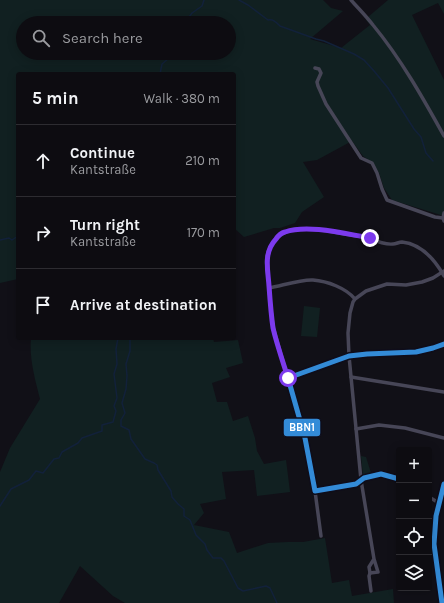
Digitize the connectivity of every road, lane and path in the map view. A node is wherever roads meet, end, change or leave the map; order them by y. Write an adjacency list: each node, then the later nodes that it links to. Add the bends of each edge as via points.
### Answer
1 (351, 0): 3 (street, via 373,24 406,71)
2 (315, 68): 5 (street, via 321,73 317,82 326,104 361,158 372,163 387,200)
3 (444, 136)
4 (444, 213): 5 (street)
5 (444, 219)
6 (443, 273): 7 (street, via 433,258 410,244 385,243 370,238 314,229 294,230 283,233 270,248 267,257); 8 (street, via 422,282 406,285 387,284 363,292)
7 (269, 288): 8 (street, via 313,280 344,289); 12 (street, via 274,330)
8 (355, 299): 10 (street, via 348,324)
9 (444, 344): 10 (street, via 409,353)
10 (349, 356): 11 (street); 12 (street)
11 (351, 377): 13 (street); 14 (street)
12 (288, 378): 20 (street, via 305,438)
13 (444, 392)
14 (356, 429): 15 (street, via 379,425 405,428); 17 (street)
15 (444, 438)
16 (396, 479): 17 (street, via 381,474)
17 (361, 480): 20 (street, via 356,484); 24 (street)
18 (444, 484): 19 (street)
19 (443, 489): 22 (street)
20 (315, 492): 23 (street)
21 (432, 498): 22 (street)
22 (439, 502): 27 (street, via 434,544)
23 (321, 536)
24 (374, 559): 25 (street, via 369,567); 25 (street, via 378,572)
25 (370, 573): 26 (street)
26 (371, 591)
27 (442, 603)

